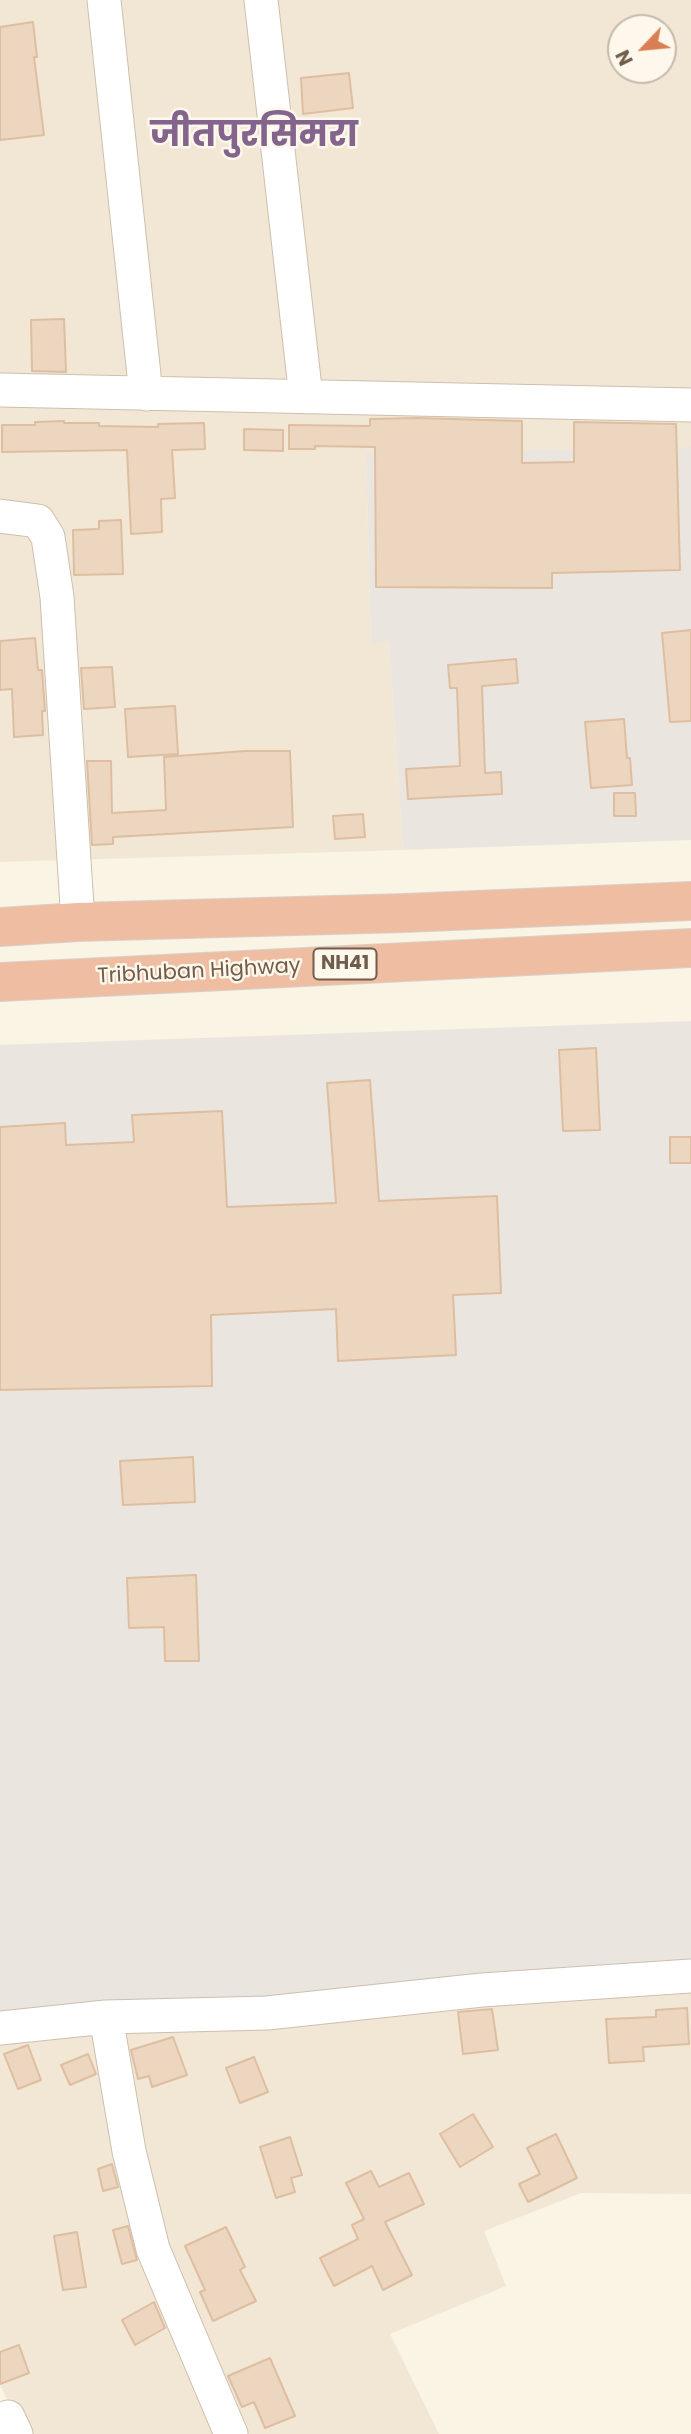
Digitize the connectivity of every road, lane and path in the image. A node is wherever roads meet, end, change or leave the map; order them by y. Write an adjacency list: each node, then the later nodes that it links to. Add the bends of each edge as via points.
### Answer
1 (104, 0): 4 (street)
2 (261, 0): 5 (street)
3 (0, 390): 4 (street)
4 (146, 394): 5 (street)
5 (306, 397): 6 (street)
6 (691, 405)
7 (0, 516): 9 (street, via 38,521 48,537 57,597)
8 (691, 901): 9 (highway)
9 (78, 922): 10 (highway)
10 (0, 927)
11 (691, 948): 12 (highway, Tribhuban Highway / NH41)
12 (0, 982)
13 (691, 1976): 14 (street, via 482,1990 267,2013)
14 (106, 2017): 15 (street); 16 (street, via 129,2151 153,2249)
15 (0, 2028)
16 (231, 2434)

